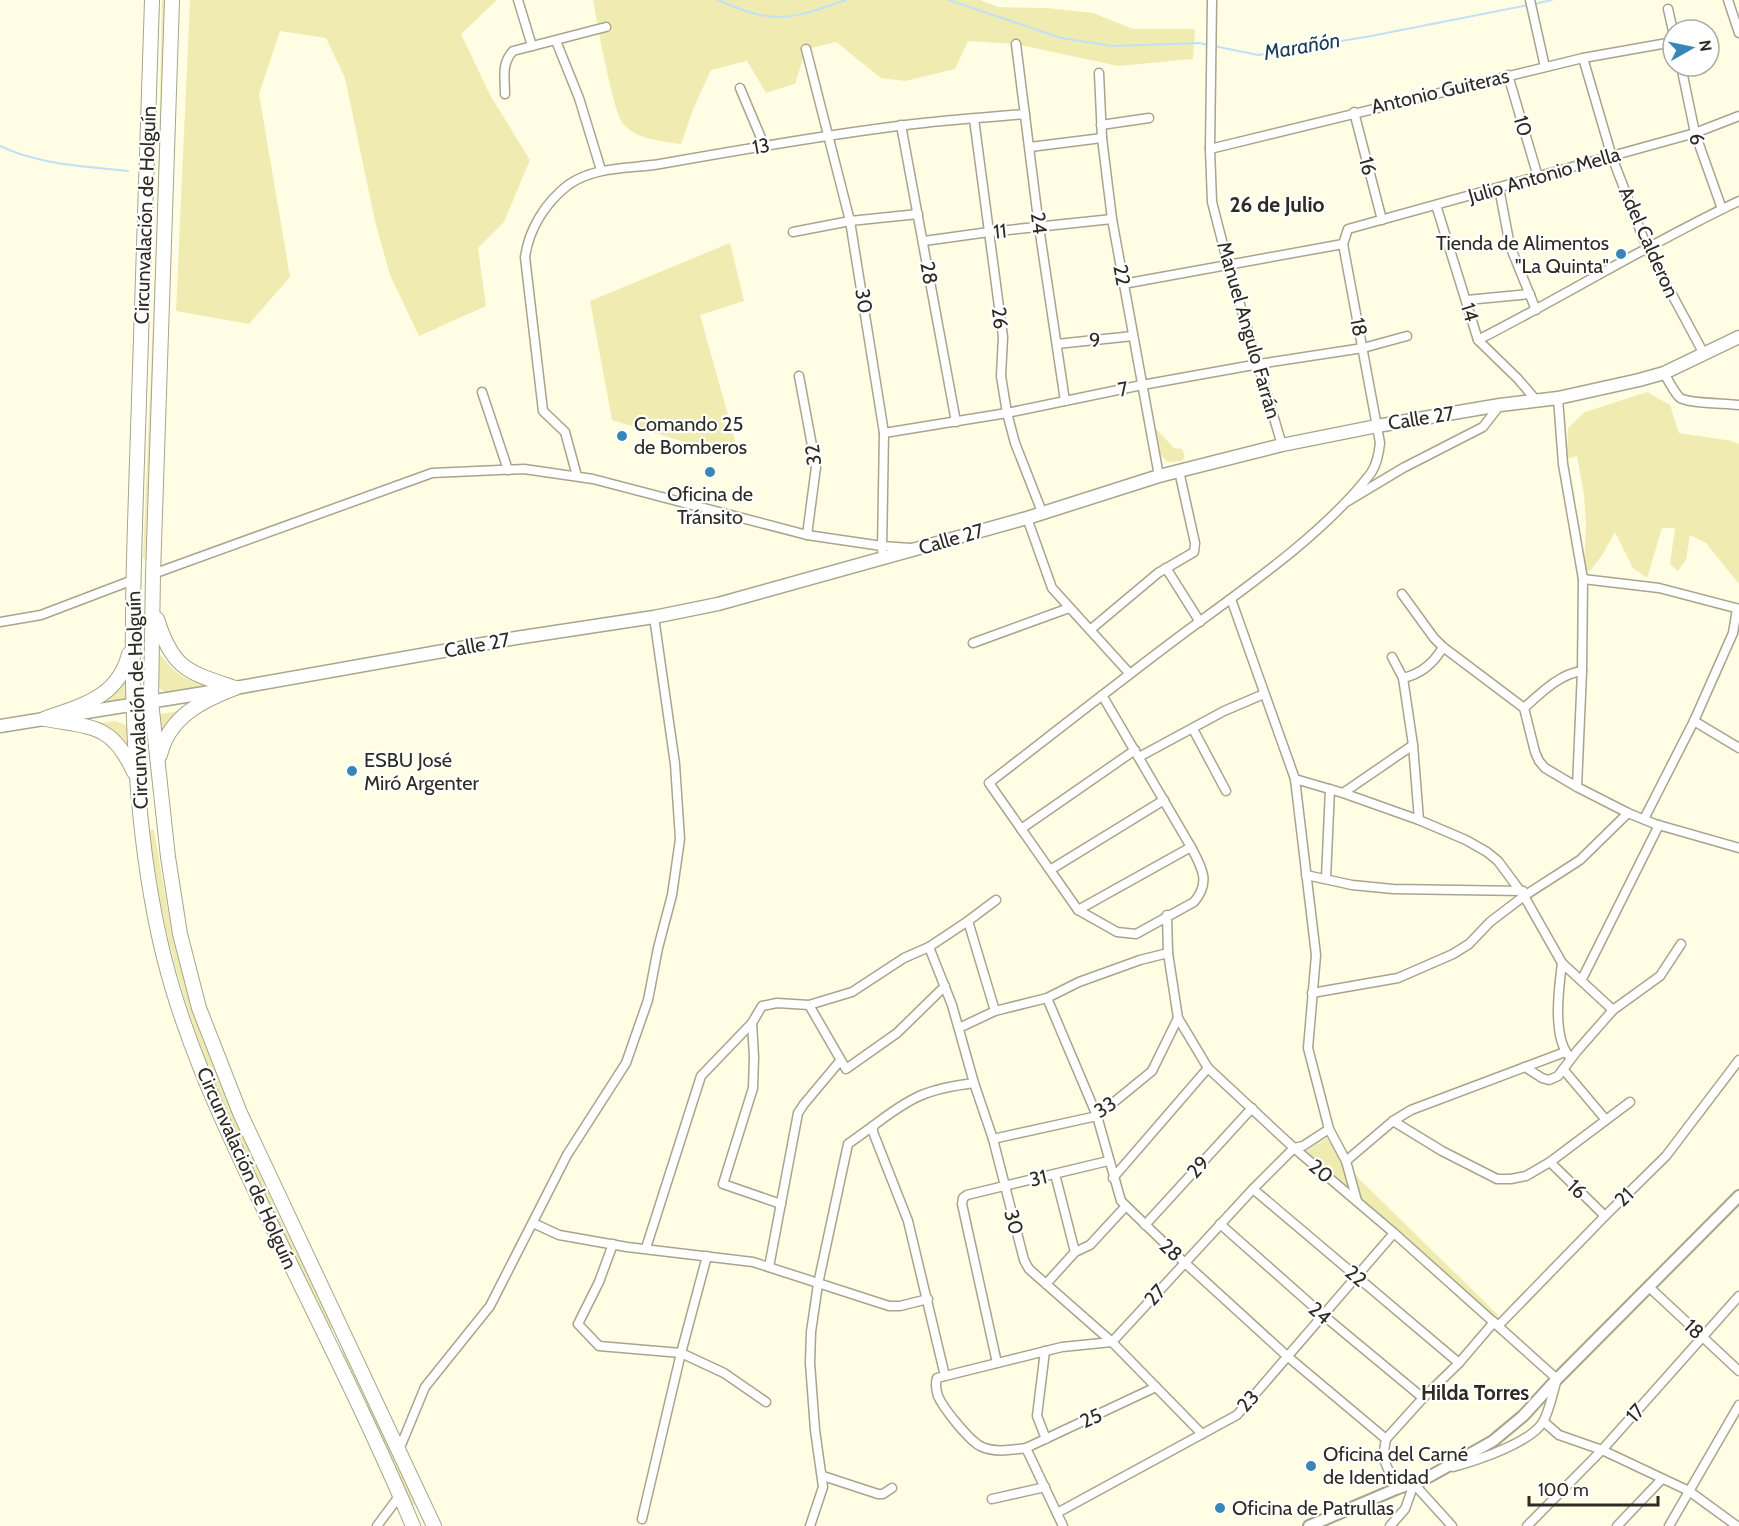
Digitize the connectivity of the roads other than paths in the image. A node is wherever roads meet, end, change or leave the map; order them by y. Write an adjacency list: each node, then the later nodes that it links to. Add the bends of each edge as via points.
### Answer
1 (152, 0): 93 (highway, Circunvalación de Holguín)
2 (172, 0): 91 (highway, Circunvalación de Holguín)
3 (518, 0): 14 (street)
4 (1212, 0): 35 (street, Manuel Angulo Farrán)
5 (1530, 0): 17 (street)
6 (1728, 0): 10 (street)
7 (1668, 9): 8 (street)
8 (1670, 18)
9 (606, 27): 11 (street)
10 (1739, 33)
11 (556, 41): 14 (street); 37 (street)
12 (1016, 44): 24 (street, 24)
13 (1661, 44): 16 (street, Antonio Guiteras)
14 (532, 46): 22 (street, via 513,51 507,57)
15 (806, 49): 31 (street, 30)
16 (1583, 58): 17 (street, Antonio Guiteras); 36 (street, Adel Calderon)
17 (1545, 67): 19 (street, Antonio Guiteras)
18 (1099, 73): 29 (street, 22)
19 (1508, 75): 23 (street, Antonio Guiteras); 38 (street, 10)
20 (1684, 78): 30 (street, 6)
21 (740, 88): 33 (street)
22 (505, 94)
23 (1354, 112): 35 (street, Antonio Guiteras); 45 (street, 16)
24 (1024, 114): 27 (street, 13); 34 (street, 24)
25 (1739, 116): 30 (street, Julio Antonio Mella)
26 (1149, 118): 29 (street)
27 (974, 119): 28 (street, 13); 50 (street, 26)
28 (901, 125): 31 (street, 13); 43 (street, 28)
29 (1101, 125): 32 (street, 22)
30 (1695, 133): 36 (street, Julio Antonio Mella); 42 (street, 6)
31 (826, 135): 33 (street, 13); 46 (street, 30)
32 (1102, 138): 34 (street); 44 (street, 22)
33 (764, 145): 37 (street, 13)
34 (1030, 147): 47 (street, 24)
35 (1210, 149): 54 (street, Manuel Angulo Farrán, via 1212,202)
36 (1612, 157): 38 (street, Julio Antonio Mella); 53 (street, Adel Calderon)
37 (601, 170): 83 (street, 13, via 569,185 540,214 528,238 525,257 543,411 565,432)
38 (1538, 177): 39 (street, Julio Antonio Mella)
39 (1499, 188): 41 (street, Julio Antonio Mella); 56 (street, via 1510,246)
40 (1739, 201): 42 (street)
41 (1436, 206): 45 (street, Julio Antonio Mella); 57 (street, 14)
42 (1722, 209): 53 (street)
43 (918, 214): 46 (street); 51 (street, 28)
44 (1112, 219): 47 (street, 11); 55 (street, 22)
45 (1382, 220): 48 (street, Julio Antonio Mella)
46 (850, 221): 49 (street); 79 (street, 30)
47 (1039, 226): 50 (street, 11); 63 (street, 24)
48 (1348, 229): 52 (street, 18)
49 (793, 232)
50 (989, 232): 51 (street, 11); 76 (street, 26, via 1003,337 1001,376)
51 (924, 241): 77 (street, 28)
52 (1344, 244): 54 (street); 64 (street, 18)
53 (1647, 248): 58 (street); 65 (street, Adel Calderon)
54 (1228, 264): 55 (street); 66 (street, Manuel Angulo Farrán)
55 (1124, 284): 59 (street, 22)
56 (1530, 294): 57 (street); 58 (street)
57 (1467, 300): 62 (street, 14)
58 (1536, 310): 62 (street)
59 (1133, 336): 63 (street, 9); 69 (street, 22)
60 (1407, 336): 64 (street, 7)
61 (1739, 337): 65 (main road, Calle 27)
62 (1479, 339): 72 (street, 14)
63 (1057, 344): 73 (street, 24)
64 (1363, 348): 66 (street, 7); 78 (street, 18)
65 (1704, 354): 67 (main road, Calle 27)
66 (1259, 364): 69 (street, 7); 80 (street, Manuel Angulo Farrán)
67 (1664, 373): 71 (main road, Calle 27); 75 (street, via 1679,398 1688,403)
68 (799, 376): 88 (street, 32, via 816,467)
69 (1142, 385): 73 (street, 7); 84 (street, 22)
70 (482, 392): 81 (street)
71 (1558, 398): 72 (main road, Calle 27); 92 (street, via 1563,464)
72 (1536, 400): 74 (main road, Calle 27)
73 (1065, 401): 76 (street, 7)
74 (1500, 405): 78 (main road, Calle 27); 85 (street, via 1483,427)
75 (1739, 405)
76 (1008, 413): 77 (street, 7); 86 (street, 26)
77 (956, 422): 79 (street, 7)
78 (1377, 426): 80 (main road, Calle 27); 85 (street, 18, via 1379,452 1374,468)
79 (884, 433): 89 (street, 30)
80 (1282, 445): 82 (main road, Calle 27)
81 (508, 470): 83 (street); 91 (street, via 432,473)
82 (1179, 471): 84 (main road, Calle 27); 90 (street, via 1194,552)
83 (577, 476): 88 (street)
84 (1159, 476): 86 (main road, Calle 27)
85 (1340, 506): 95 (street)
86 (1042, 512): 87 (main road, Calle 27)
87 (1027, 518): 89 (main road, Calle 27, via 920,548); 97 (street, via 1052,588)
88 (807, 535): 89 (street)
89 (883, 552): 99 (main road, Calle 27, via 718,604)
90 (1166, 568): 101 (street); 102 (street)
91 (153, 574): 96 (highway, Circunvalación de Holguín)
92 (1583, 579): 98 (street, via 1659,588); 108 (street)
93 (133, 580): 100 (street, via 41,615); 104 (highway, Circunvalación de Holguín)
94 (1402, 594): 106 (street)
95 (1231, 599): 101 (street); 112 (street)
96 (153, 607): 111 (highway, via 176,661 187,671); 114 (highway, Circunvalación de Holguín)
97 (1069, 608): 102 (street); 105 (street)
98 (1738, 609): 103 (street)
99 (654, 617): 111 (main road, Calle 27); 189 (street, via 675,764 680,839 672,895 648,1000 626,1064 567,1155)
100 (0, 622)
101 (1200, 622): 109 (street)
102 (1090, 630): 109 (street)
103 (1736, 634): 118 (street)
104 (133, 637): 115 (highway, Circunvalación de Holguín); 117 (highway, via 122,676 111,688 87,703)
105 (973, 643)
106 (1443, 647): 110 (street, via 1423,670); 116 (street)
107 (1392, 657): 110 (street)
108 (1582, 671): 116 (street, via 1551,684); 127 (street)
109 (1130, 674): 113 (street)
110 (1403, 678): 121 (street)
111 (235, 688): 114 (main road, Calle 27); 124 (highway, via 207,698 175,723 164,739)
112 (1264, 694): 120 (street); 125 (street)
113 (1102, 695): 123 (street); 136 (street, via 989,783)
114 (151, 701): 115 (main road, Calle 27); 124 (highway, Circunvalación de Holguín)
115 (133, 704): 117 (main road, Calle 27); 126 (highway, Circunvalación de Holguín)
116 (1524, 708): 127 (street, via 1539,761)
117 (44, 719): 119 (main road, Calle 27); 126 (highway, via 94,728 113,738)
118 (1694, 721): 122 (street); 133 (street)
119 (0, 726)
120 (1193, 729): 123 (street); 129 (street)
121 (1413, 745): 130 (street); 134 (street)
122 (1739, 748)
123 (1137, 754): 131 (street); 136 (street)
124 (157, 769): 226 (highway, Circunvalación de Holguín, via 180,934 200,1008 240,1113)
125 (1295, 779): 128 (street); 140 (street)
126 (137, 780): 236 (highway, Circunvalación de Holguín, via 159,938 182,1016 222,1122)
127 (1577, 787): 132 (street)
128 (1330, 789): 130 (street); 141 (street)
129 (1226, 791)
130 (1343, 793): 134 (street)
131 (1164, 800): 137 (street); 139 (street)
132 (1628, 813): 133 (street); 142 (street, via 1580,860)
133 (1644, 819): 135 (street)
134 (1419, 820): 142 (street, via 1487,852)
135 (1659, 825): 138 (street); 151 (street)
136 (1021, 829): 139 (street)
137 (1191, 848): 144 (street); 145 (street, via 1202,867 1201,894 1194,902)
138 (1739, 848)
139 (1050, 870): 144 (street)
140 (1306, 875): 141 (street); 153 (street, via 1316,955)
141 (1326, 878): 142 (street, via 1393,889)
142 (1525, 892): 150 (street); 153 (street, via 1469,944 1428,966 1398,978)
143 (996, 900): 146 (street)
144 (1078, 910): 145 (street, via 1127,934 1136,934)
145 (1167, 915): 149 (street, 20)
146 (968, 921): 148 (street); 157 (street)
147 (1681, 945): 156 (street, via 1660,976)
148 (928, 947): 152 (street, 30); 155 (street, via 904,957 852,992)
149 (1168, 953): 154 (street, via 1079,982); 158 (street, 20)
150 (1562, 963): 151 (street); 161 (street, via 1559,1026)
151 (1582, 979): 156 (street)
152 (945, 986): 160 (street, 30); 163 (street, via 897,1033 846,1069)
153 (1312, 993): 174 (street, via 1308,1048)
154 (1047, 998): 157 (street); 170 (street, 28)
155 (809, 1005): 159 (street, via 762,1006); 163 (street)
156 (1613, 1010): 161 (street)
157 (995, 1011): 160 (street)
158 (1178, 1018): 165 (street, 20); 170 (street, 33, via 1152,1071)
159 (752, 1023): 186 (street, via 753,1088 723,1184); 194 (street, via 701,1076)
160 (959, 1028): 167 (street, 30)
161 (1568, 1055): 164 (street); 166 (street)
162 (1739, 1060): 188 (street, 21, via 1666,1156)
163 (840, 1061): 186 (street, via 798,1113)
164 (1525, 1067): 166 (street, via 1549,1080); 172 (street, via 1411,1110)
165 (1208, 1068): 169 (street, 20); 181 (street)
166 (1563, 1069): 171 (street)
167 (974, 1083): 173 (street, via 924,1093); 175 (street, 30)
168 (1630, 1102): 171 (street)
169 (1252, 1108): 176 (street, 20); 191 (street, 29)
170 (1097, 1116): 175 (street, 33); 177 (street, 28)
171 (1606, 1120): 179 (street)
172 (1393, 1121): 178 (street); 179 (street, via 1497,1179 1526,1176)
173 (873, 1126): 200 (street, via 848,1144); 204 (street, via 908,1221)
174 (1329, 1129): 176 (street, 27); 178 (street)
175 (993, 1139): 182 (street, 30)
176 (1294, 1148): 183 (street, 27); 185 (street, 20)
177 (1108, 1161): 180 (street, 31); 181 (street, 28)
178 (1346, 1161): 185 (street)
179 (1550, 1162): 188 (street, 16)
180 (1055, 1174): 182 (street, 31); 195 (street)
181 (1113, 1178): 187 (street, 28)
182 (1004, 1185): 201 (street, 30, via 1024,1260); 212 (street, 31, via 967,1195 962,1204)
183 (1253, 1189): 190 (street, 27); 199 (street, 22)
184 (1739, 1196): 202 (street)
185 (1357, 1201): 192 (street, 20)
186 (781, 1204): 198 (street)
187 (1126, 1206): 191 (street, 28); 195 (street, via 1090,1245)
188 (1605, 1216): 206 (street, 21)
189 (533, 1223): 193 (street, via 559,1235); 226 (street, via 490,1306 425,1388)
190 (1220, 1224): 197 (street, 27); 205 (street, 24)
191 (1145, 1225): 197 (street, 28)
192 (1394, 1233): 199 (street, 23); 206 (street, 20)
193 (613, 1244): 194 (street); 210 (street, via 578,1324 599,1346)
194 (646, 1248): 196 (street)
195 (1075, 1252): 201 (street)
196 (707, 1256): 198 (street); 210 (street)
197 (1184, 1262): 208 (street, 27); 211 (street, 28)
198 (769, 1267): 200 (street)
199 (1356, 1276): 205 (street, 23); 213 (street, 22)
200 (818, 1284): 204 (street, via 894,1307); 229 (street, via 810,1363)
201 (1046, 1284): 208 (street, 30)
202 (1649, 1287): 207 (street, 18); 216 (street)
203 (1739, 1296): 207 (street, 17)
204 (928, 1299): 215 (street)
205 (1323, 1315): 211 (street, 23); 218 (street, 24)
206 (1496, 1324): 213 (street, 21); 216 (street, 20)
207 (1703, 1338): 214 (street, 18); 227 (street, 17)
208 (1112, 1342): 209 (street); 217 (street, 30)
209 (1045, 1351): 212 (street); 224 (street, via 1037,1416)
210 (681, 1353): 219 (street, via 724,1373); 239 (street)
211 (1287, 1356): 222 (street, 23, via 1237,1415); 223 (street, 28)
212 (997, 1363): 215 (street)
213 (1459, 1363): 218 (street, 21)
214 (1739, 1371)
215 (941, 1377): 225 (street, via 936,1388 940,1399 970,1438 991,1449)
216 (1557, 1379): 221 (street); 228 (street, via 1493,1441)
217 (1156, 1387): 222 (street, 30); 224 (street, 25)
218 (1423, 1398): 223 (street, 21)
219 (766, 1402)
220 (1739, 1405): 235 (street)
221 (1544, 1422): 227 (street, via 1559,1435); 228 (street, via 1488,1457)
222 (1202, 1434): 238 (street, 23)
223 (1386, 1438): 234 (street, via 1383,1457)
224 (1046, 1439): 225 (street, 25)
225 (1026, 1448): 232 (street)
226 (399, 1450): 242 (highway, Circunvalación de Holguín)
227 (1602, 1450): 230 (street); 248 (street, 17)
228 (1444, 1469): 231 (street)
229 (823, 1476): 233 (street, via 878,1494); 243 (street)
230 (1662, 1479): 235 (street); 249 (street)
231 (1414, 1484): 234 (street); 246 (street, via 1405,1509); 247 (street)
232 (1045, 1487): 237 (street); 238 (street)
233 (892, 1488)
234 (1396, 1489): 245 (street)
235 (1689, 1491): 250 (street); 251 (street)
236 (400, 1495): 240 (street); 241 (highway, Circunvalación de Holguín)
237 (992, 1499)
238 (1057, 1513): 244 (street)
239 (642, 1519)
240 (377, 1526)
241 (413, 1526)
242 (434, 1526)
243 (810, 1526)
244 (1063, 1526)
245 (1309, 1526)
246 (1390, 1526)
247 (1452, 1526)
248 (1527, 1526)
249 (1617, 1526)
250 (1670, 1526)
251 (1737, 1526)

